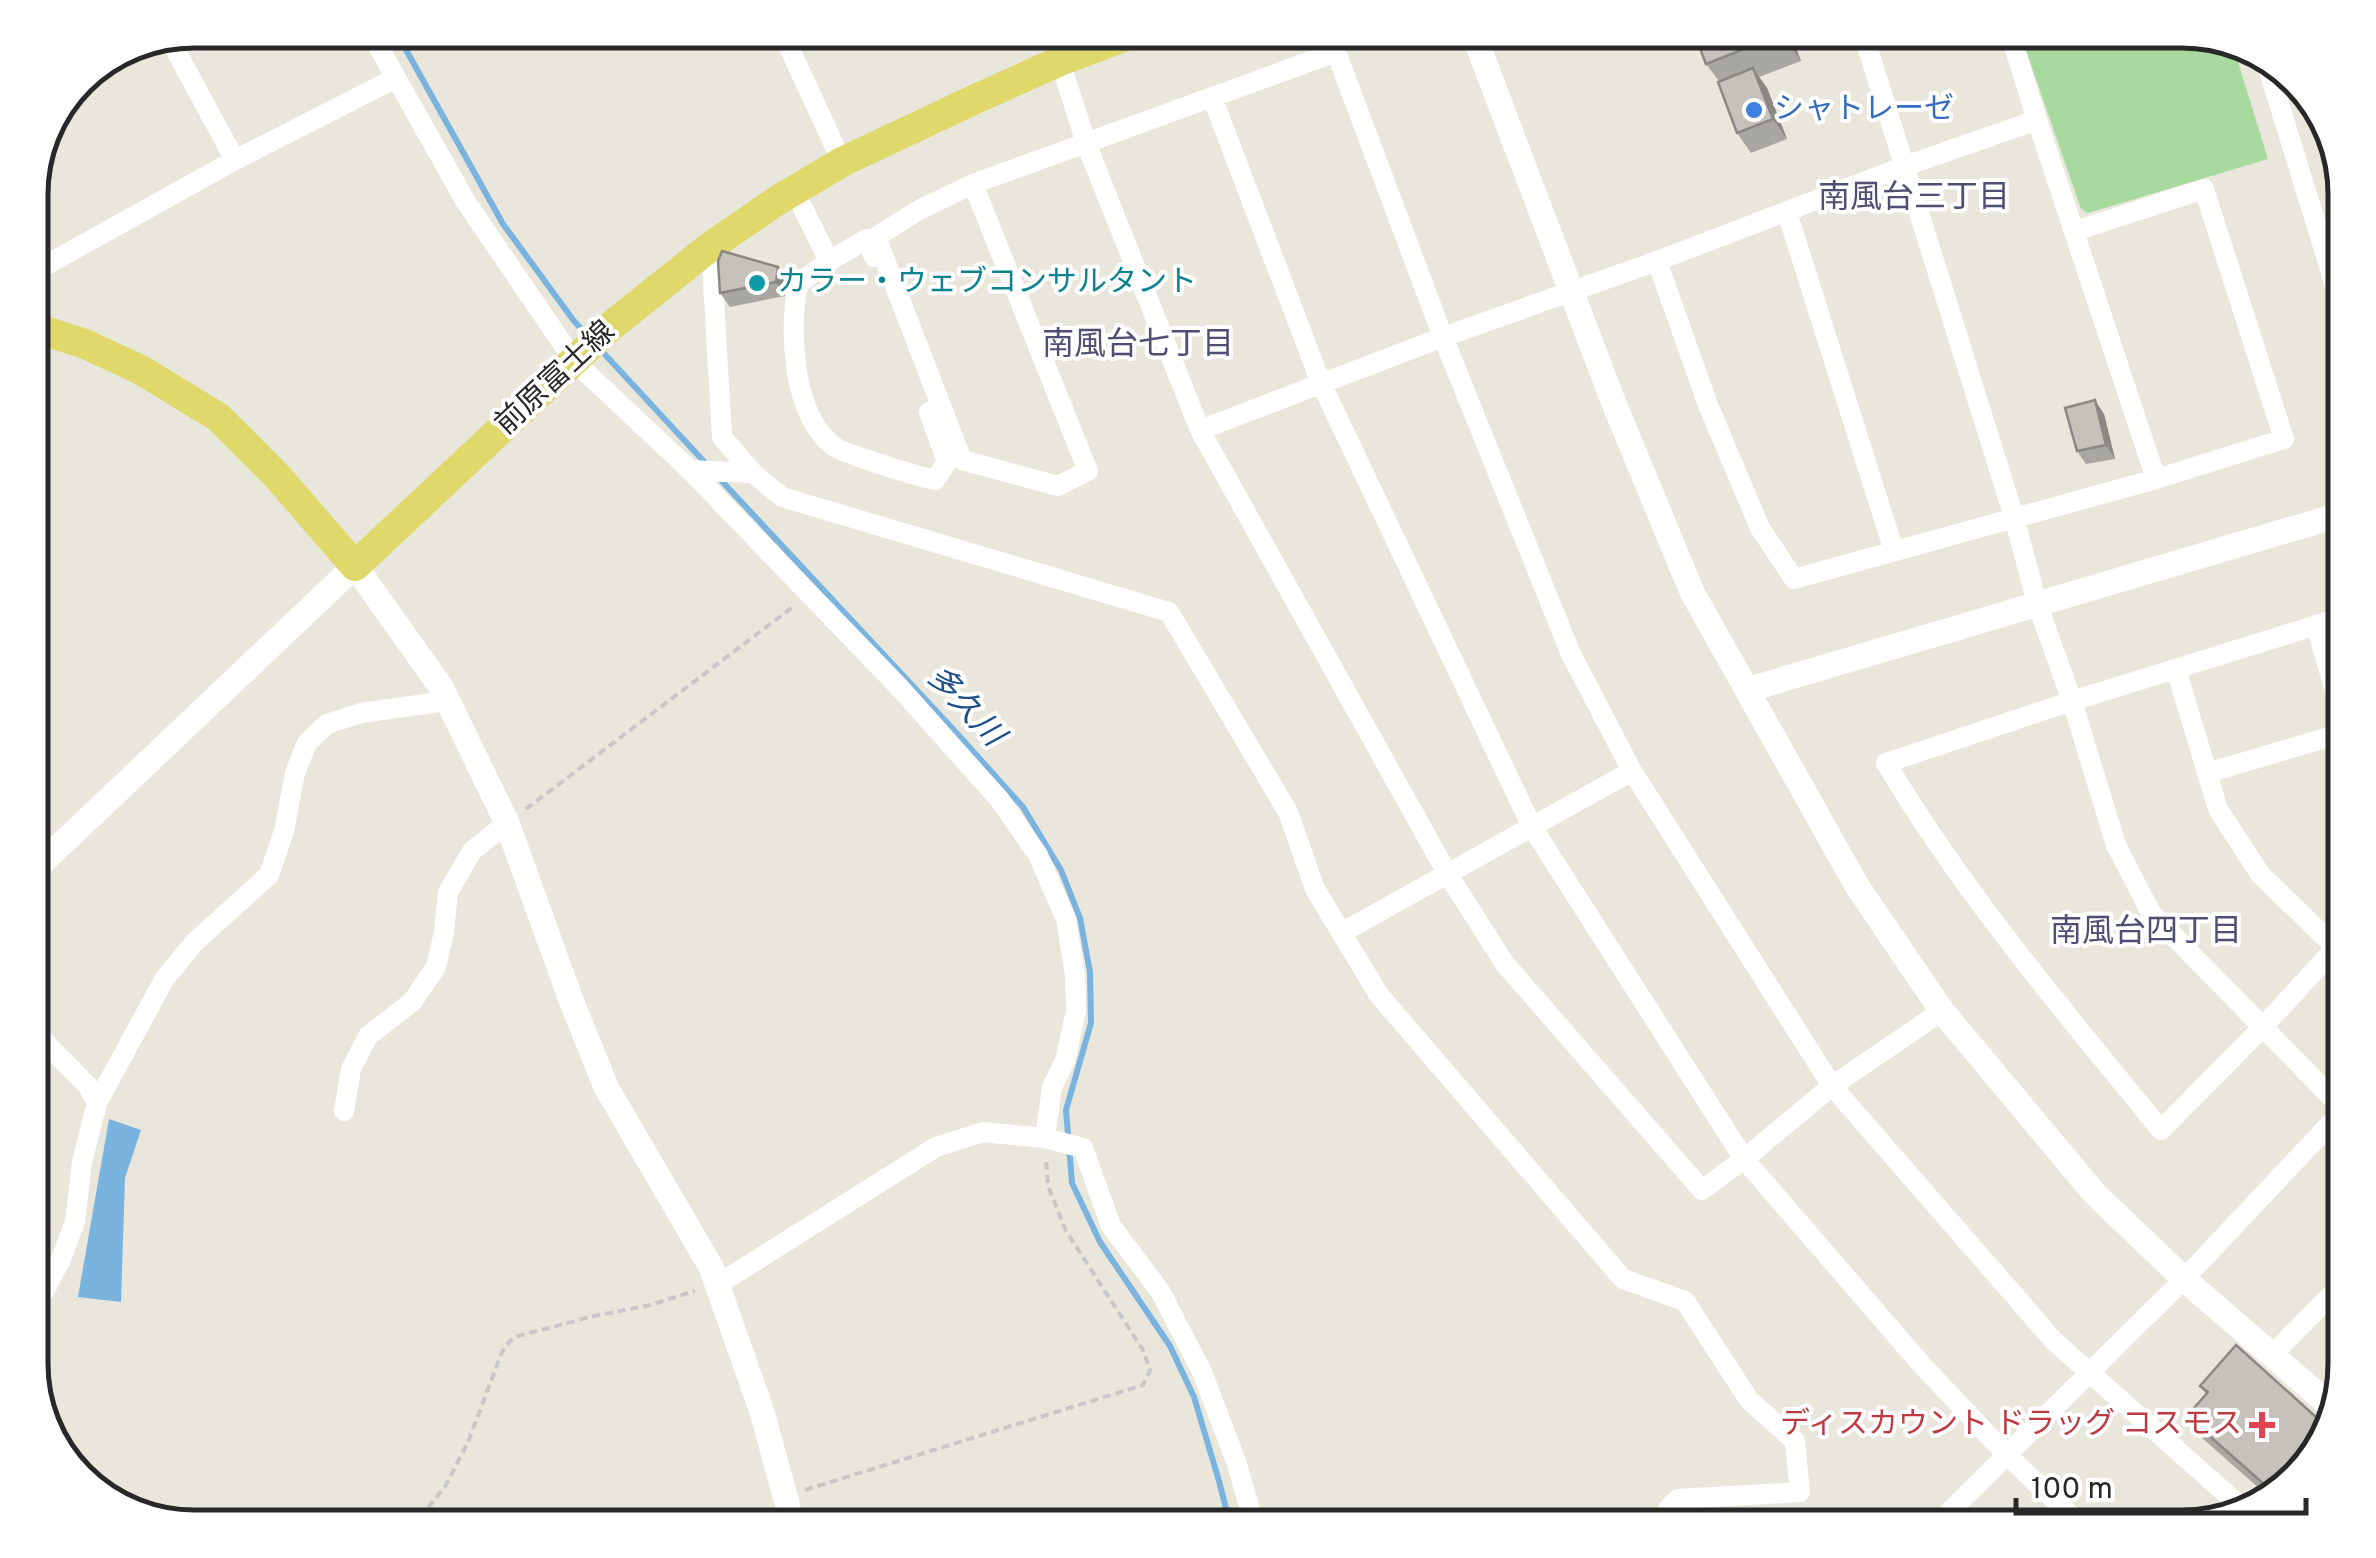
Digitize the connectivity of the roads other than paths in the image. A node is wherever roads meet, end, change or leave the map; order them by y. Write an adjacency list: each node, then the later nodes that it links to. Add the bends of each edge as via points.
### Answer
1 (379, 48): 10 (street)
2 (792, 48): 16 (street)
3 (1056, 48): 9 (street)
4 (1093, 48): 9 (main road, 前原富士線)
5 (1479, 48): 27 (street)
6 (1868, 48): 17 (street)
7 (2015, 48): 13 (street)
8 (175, 49): 15 (street)
9 (1060, 60): 14 (street); 16 (main road, 前原富士線)
10 (396, 78): 15 (street); 30 (street, via 466,202)
11 (2271, 78): 25 (street)
12 (1212, 97): 14 (street); 29 (street, via 1336,52); 31 (street)
13 (2037, 120): 17 (street); 21 (street)
14 (1086, 144): 18 (street); 32 (street)
15 (235, 160): 26 (street)
16 (842, 162): 19 (main road, 前原富士線)
17 (1905, 166): 20 (street); 36 (street)
18 (973, 184): 18 (street, via 1088,471 1058,486 962,460 876,237)
19 (794, 190): 22 (main road, 前原富士線); 23 (street)
20 (1787, 212): 24 (street); 38 (street)
21 (2075, 231): 35 (street); 35 (street, via 2204,188 2284,439)
22 (711, 246): 30 (main road, 前原富士線); 34 (street, via 722,437)
23 (829, 260): 23 (street, via 798,284 793,310 806,412 833,446 934,480 947,462 867,238)
24 (1657, 261): 27 (street); 38 (street, via 1760,528 1794,579)
25 (2328, 262)
26 (48, 264)
27 (1572, 292): 29 (street); 45 (street, via 1692,592)
28 (48, 332): 39 (main road, via 142,370 218,417)
29 (1443, 337): 31 (street); 49 (street, via 1571,654)
30 (575, 362): 33 (street); 39 (main road, 前原富士線)
31 (1321, 384): 32 (street); 52 (street)
32 (1200, 430): 54 (street)
33 (699, 470): 34 (street); 66 (street, via 951,743 1038,855 1066,919 1075,976 1076,1011 1052,1087)
34 (754, 473): 56 (street, via 782,496 1169,612 1288,812 1315,890)
35 (2156, 479): 36 (street)
36 (2014, 517): 38 (street); 40 (street)
37 (2328, 517): 40 (street)
38 (1894, 551)
39 (356, 566): 46 (street); 53 (street)
40 (2038, 603): 45 (street); 47 (street)
41 (2328, 621): 42 (street)
42 (2316, 625): 43 (street); 44 (street)
43 (2328, 667)
44 (2176, 668): 47 (street); 50 (street)
45 (1747, 690): 58 (street, via 1857,886)
46 (448, 701): 51 (street); 63 (street, via 361,712 327,724 307,743 269,875 165,978)
47 (2072, 701): 59 (street, via 2116,845 2150,913); 59 (street, via 1886,763 1998,930 2161,1130)
48 (2328, 736): 50 (street)
49 (1632, 771): 52 (street); 61 (street)
50 (2207, 773): 55 (street, via 2218,809 2260,874)
51 (506, 823): 64 (street, via 472,851 448,892 436,967 412,1002 368,1036 351,1069); 70 (street, via 606,1087)
52 (1532, 827): 54 (street); 67 (street)
53 (48, 857)
54 (1447, 872): 56 (street); 67 (street, via 1505,964 1702,1190)
55 (2328, 929)
56 (1341, 933): 79 (street, via 1379,995 1623,1279 1684,1301 1749,1400 1795,1440 1800,1492 1678,1499)
57 (2328, 954): 59 (street)
58 (1942, 1011): 61 (street); 68 (street, via 2095,1194)
59 (2262, 1028): 62 (street)
60 (48, 1045): 63 (street)
61 (1832, 1086): 67 (street); 73 (street)
62 (2328, 1093)
63 (97, 1102): 69 (street, via 75,1222)
64 (344, 1111)
65 (2328, 1128): 68 (street)
66 (1052, 1140): 70 (street, via 983,1132 936,1147); 78 (street, via 1083,1148 1111,1226 1160,1291 1202,1372)
67 (1744, 1159): 75 (street)
68 (2184, 1279): 72 (street); 73 (street)
69 (48, 1284)
70 (718, 1285): 77 (street)
71 (2328, 1301): 72 (street)
72 (2272, 1355): 74 (street)
73 (2090, 1373): 75 (street); 76 (street)
74 (2323, 1400)
75 (2006, 1455): 80 (street); 81 (street)
76 (2235, 1500)
77 (788, 1510)
78 (1250, 1510)
79 (1669, 1510)
80 (1951, 1510)
81 (2065, 1510)

